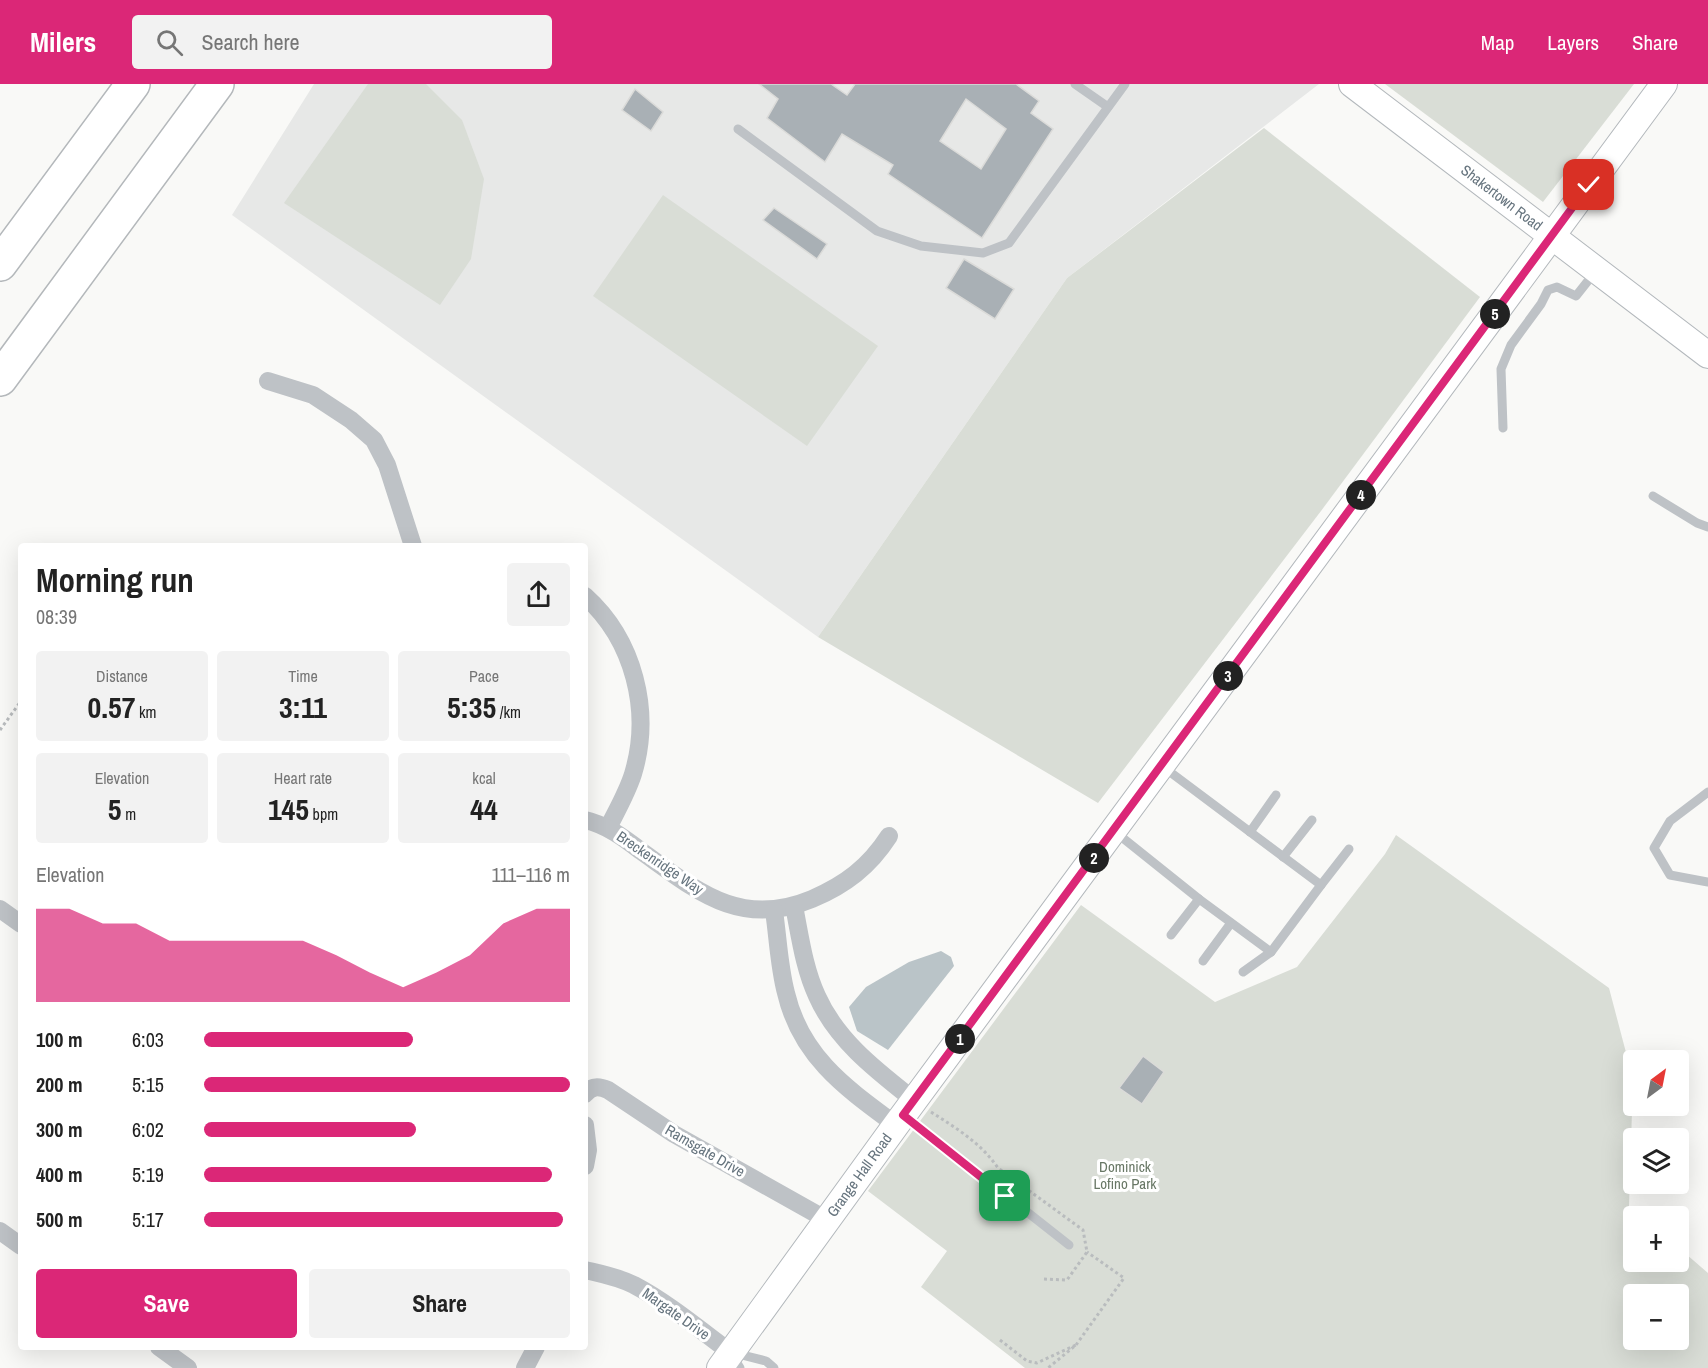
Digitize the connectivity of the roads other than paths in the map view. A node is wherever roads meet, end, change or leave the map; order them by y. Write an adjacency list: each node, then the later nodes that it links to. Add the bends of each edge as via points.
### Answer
1 (133, 84): 10 (highway)
2 (217, 84): 13 (highway)
3 (1076, 84): 7 (lane)
4 (1125, 84): 7 (lane)
5 (1352, 84): 9 (street, Shakertown Road)
6 (1664, 84): 9 (street, Grange Hall Road)
7 (1108, 107): 8 (lane, via 1009,243 983,253 921,246 877,231)
8 (738, 129)
9 (1552, 236): 11 (street, Shakertown Road); 20 (street, Grange Hall Road)
10 (0, 264)
11 (1596, 270): 12 (street, Shakertown Road); 15 (lane, via 1576,296 1557,287 1548,290 1511,345 1501,369)
12 (1708, 355)
13 (0, 380)
14 (268, 381): 18 (street, via 313,395 374,441 387,465)
15 (1503, 428)
16 (1653, 496): 17 (lane)
17 (1708, 527)
18 (412, 543)
19 (588, 599): 25 (street, via 624,648 634,674 640,712 639,748 633,774)
20 (1162, 766): 26 (street, Grange Hall Road); 27 (lane)
21 (1708, 792): 31 (lane, via 1670,821 1654,848 1670,874)
22 (1276, 795): 27 (lane)
23 (1312, 820): 30 (lane)
24 (588, 821): 25 (street, Breckenridge Way)
25 (608, 828): 36 (street, Breckenridge Way, via 711,898)
26 (1114, 831): 33 (lane); 44 (street, Grange Hall Road)
27 (1250, 832): 30 (lane)
28 (889, 836): 34 (street, Breckenridge Way, via 870,862 846,882)
29 (1349, 849): 32 (lane)
30 (1283, 857): 32 (lane)
31 (1708, 882)
32 (1321, 885): 40 (lane)
33 (1199, 898): 38 (lane); 39 (lane)
34 (794, 906): 36 (street, Breckenridge Way); 44 (street, via 816,996 832,1025 881,1075)
35 (0, 909): 37 (street)
36 (774, 911): 44 (street, via 786,993 804,1040 836,1079)
37 (18, 922)
38 (1231, 923): 40 (lane); 41 (lane)
39 (1171, 935)
40 (1271, 952): 42 (lane)
41 (1203, 961)
42 (1243, 972)
43 (588, 1092): 45 (street, Ramsgate Drive, via 594,1087 608,1090 674,1134)
44 (905, 1114): 45 (street, Grange Hall Road); 48 (lane)
45 (827, 1220): 52 (street, Grange Hall Road)
46 (0, 1231): 47 (street)
47 (18, 1244)
48 (1069, 1245)
49 (588, 1271): 52 (street, Margate Drive, via 632,1284 654,1297)
50 (163, 1350): 53 (street)
51 (534, 1350): 54 (street)
52 (730, 1363): 55 (lane, via 766,1361)
53 (188, 1368)
54 (525, 1368)
55 (774, 1368)

